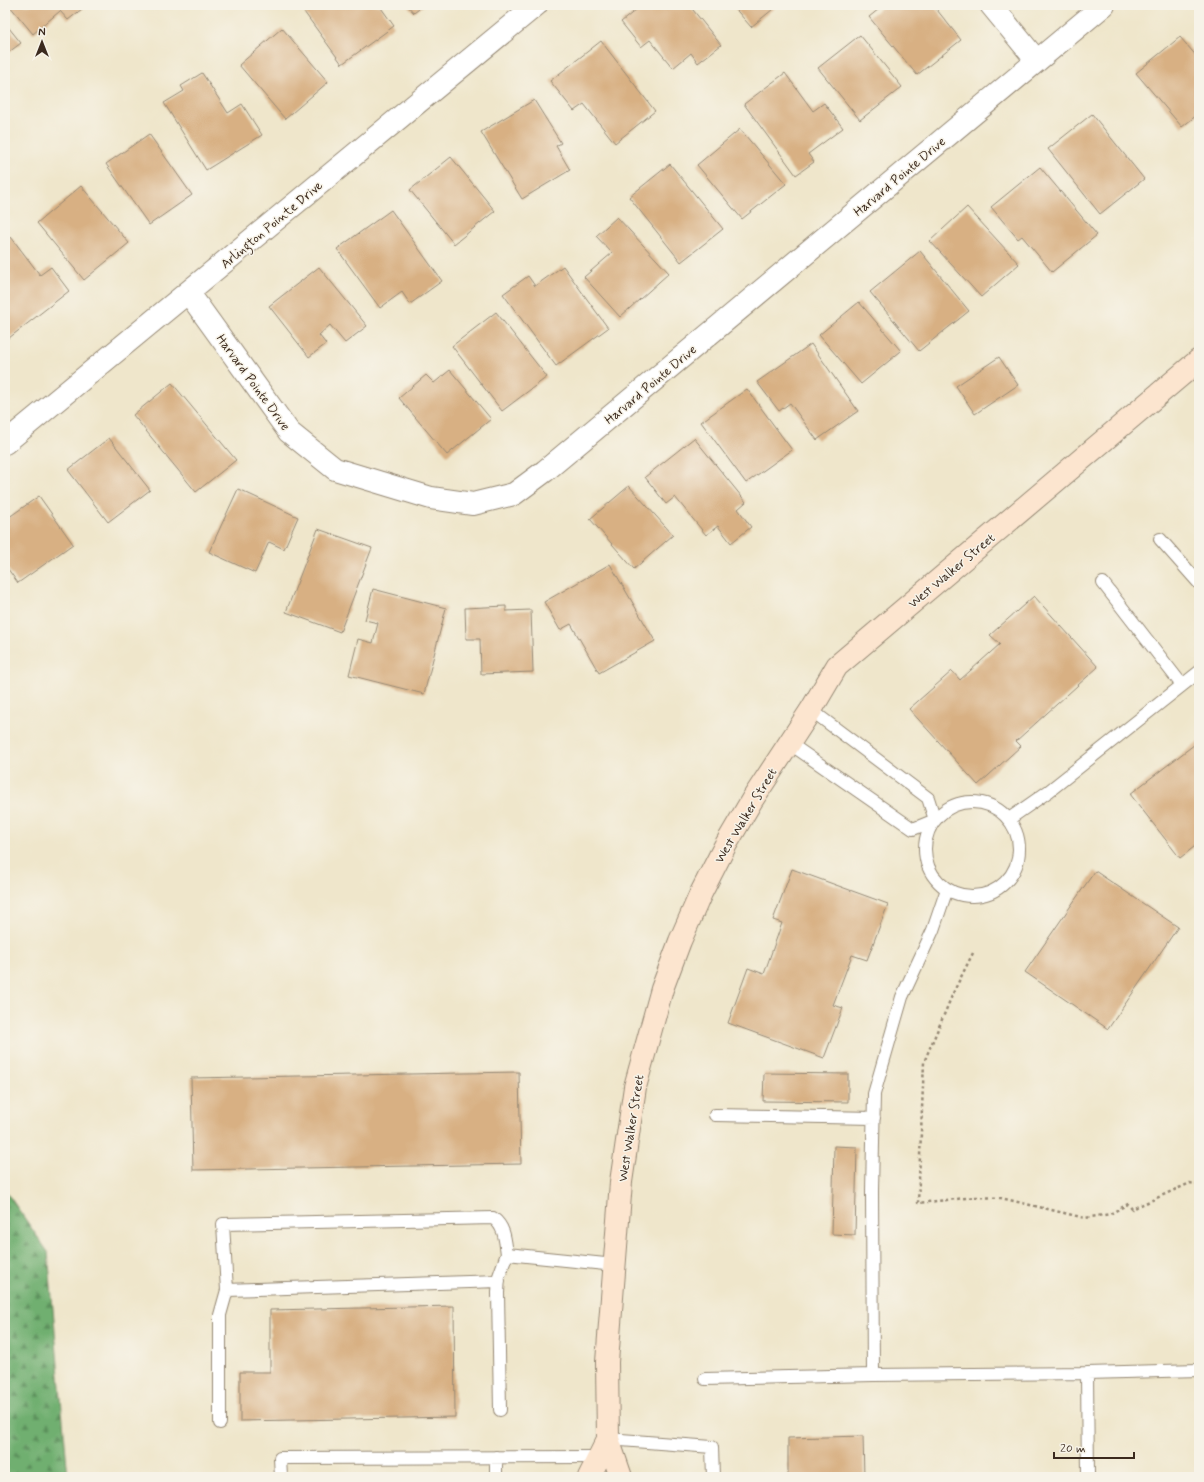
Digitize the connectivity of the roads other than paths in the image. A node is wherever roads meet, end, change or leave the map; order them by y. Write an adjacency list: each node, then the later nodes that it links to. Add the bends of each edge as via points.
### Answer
1 (536, 5): 5 (street, Arlington Pointe Drive)
2 (991, 5): 4 (street)
3 (1104, 5): 4 (street, Harvard Pointe Drive)
4 (1037, 61): 5 (street, Harvard Pointe Drive, via 545,471 514,494 473,504 431,498 335,469 289,432)
5 (188, 292): 7 (street, Arlington Pointe Drive)
6 (1199, 360): 13 (street, West Walker Street, via 837,666)
7 (5, 443)
8 (1160, 539): 10 (lane)
9 (1103, 583): 12 (lane)
10 (1199, 583)
11 (1199, 672): 12 (lane)
12 (1182, 685): 15 (lane, via 1049,791)
13 (812, 710): 14 (street, West Walker Street); 16 (lane, via 928,798)
14 (789, 743): 16 (lane, via 913,829); 21 (street, West Walker Street, via 722,852 683,934 662,989 635,1087 621,1182)
15 (1009, 819): 16 (lane, via 999,809 972,802 958,804 945,810); 17 (lane, via 1020,846 1019,861 1003,886 990,894 975,897 960,895)
16 (935, 820): 17 (lane, via 928,833 925,849 927,864 935,879)
17 (946, 889): 19 (lane, via 933,930 902,997 874,1094)
18 (715, 1115): 19 (lane)
19 (874, 1118): 26 (lane)
20 (507, 1254): 21 (lane); 22 (lane); 23 (lane, via 504,1233 499,1222 493,1218 223,1224)
21 (615, 1265): 30 (street, West Walker Street)
22 (499, 1281): 23 (lane); 28 (lane)
23 (227, 1290): 29 (lane, via 220,1315)
24 (1199, 1370): 25 (lane)
25 (1087, 1372): 26 (lane); 37 (lane)
26 (873, 1375): 27 (lane)
27 (705, 1379)
28 (500, 1410)
29 (220, 1423)
30 (603, 1448): 31 (lane); 34 (street, West Walker Street); 35 (street, West Walker Street); 36 (lane, via 712,1447)
31 (496, 1457): 32 (lane, via 280,1458); 33 (lane)
32 (281, 1477)
33 (496, 1477)
34 (589, 1477)
35 (621, 1477)
36 (713, 1477)
37 (1088, 1477)

